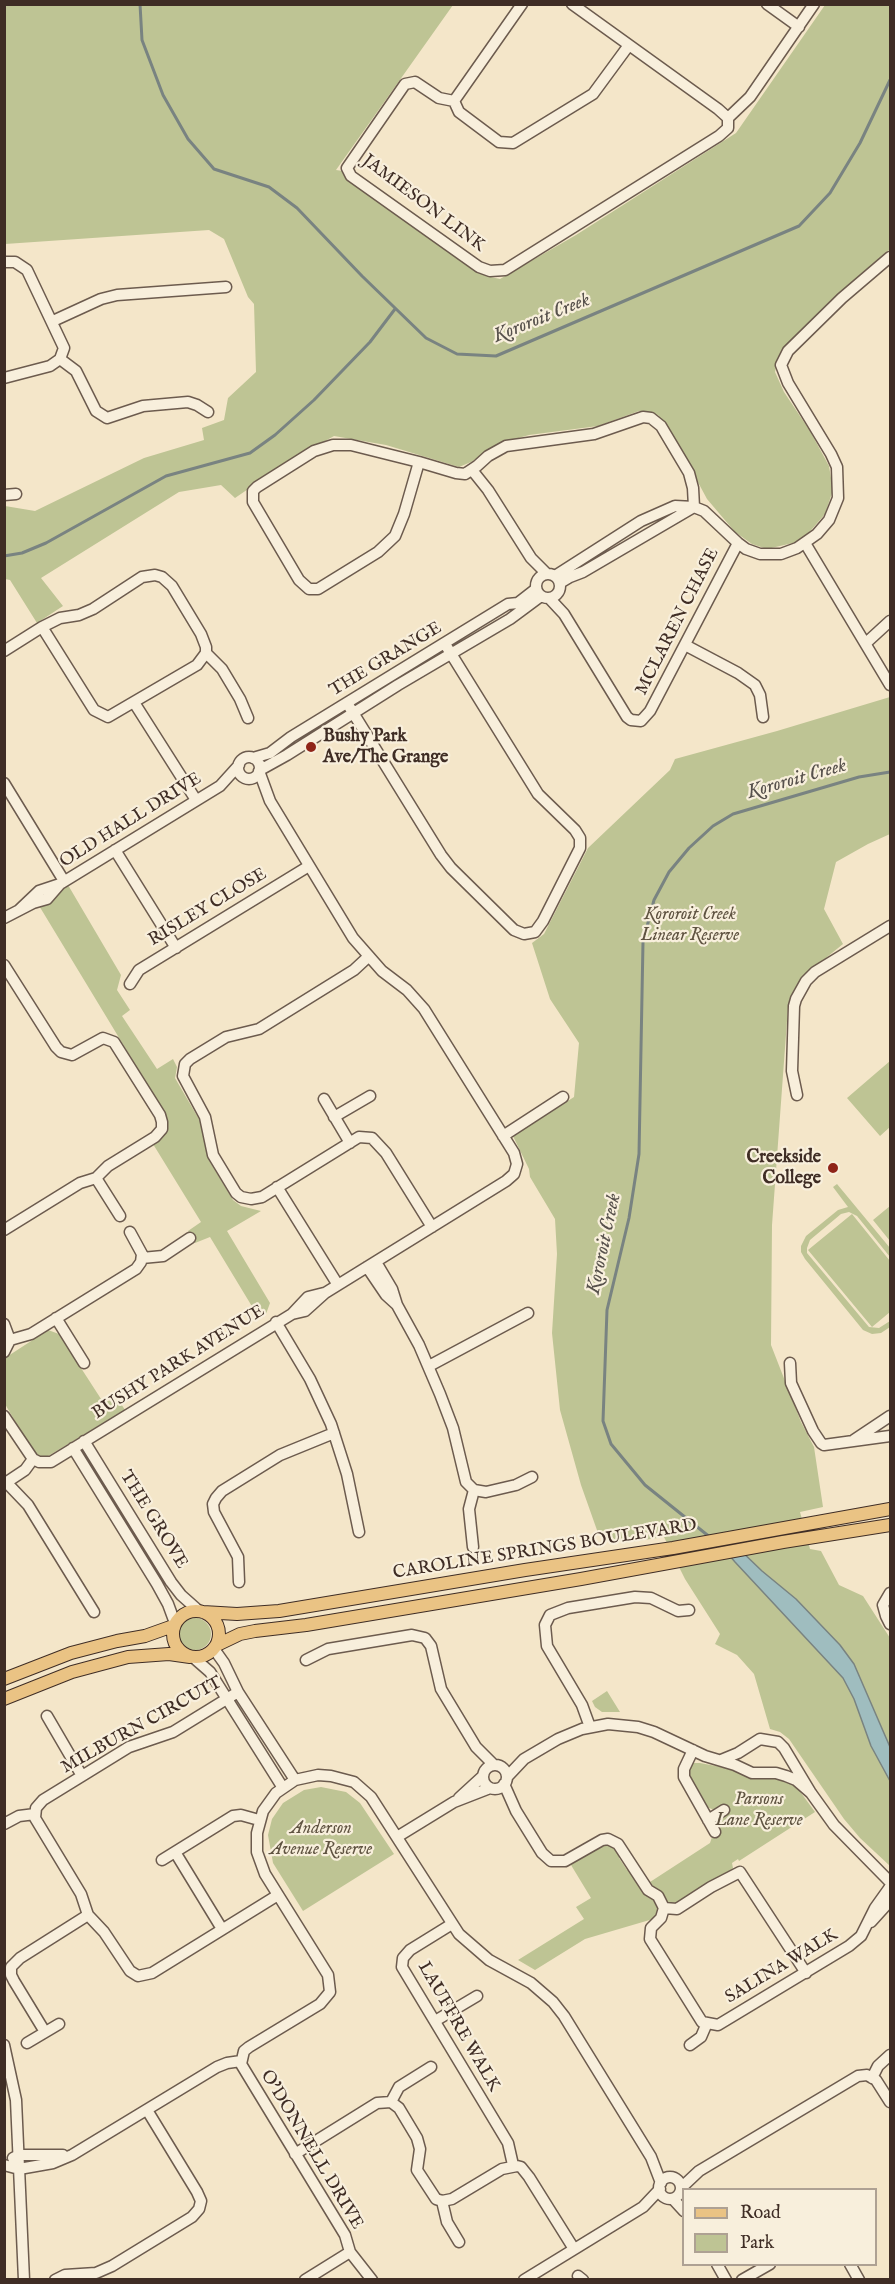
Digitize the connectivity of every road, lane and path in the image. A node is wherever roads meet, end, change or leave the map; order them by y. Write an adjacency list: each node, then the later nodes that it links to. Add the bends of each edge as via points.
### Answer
1 (522, 4): 7 (street)
2 (572, 4): 6 (street)
3 (767, 4): 5 (street)
4 (814, 4): 5 (street)
5 (799, 27): 8 (street, via 750,96)
6 (629, 45): 7 (street, via 593,93 513,143 499,142 459,112); 8 (street)
7 (454, 101): 8 (street, JAMIESON LINK, via 440,98 415,82 405,84 347,168 351,176 490,271 505,270 719,136 728,128)
8 (728, 118)
9 (891, 257): 20 (street, via 788,351 781,365 837,467 835,508 823,529)
10 (4, 262): 12 (street, via 15,262 27,270)
11 (226, 287): 12 (street, via 117,295)
12 (52, 321): 13 (street, via 64,348)
13 (60, 359): 14 (street, via 39,370); 15 (street, via 76,371 96,411 107,418 143,406 189,402)
14 (4, 378)
15 (208, 412)
16 (419, 462): 16 (street, via 351,445 333,445 314,451 257,487 253,502 299,580 309,589 318,588 378,552 395,537); 17 (street, via 460,474)
17 (472, 470): 18 (street, via 506,446 594,434 636,418 651,418 661,426 689,473); 21 (street, MCLAREN CHASE)
18 (694, 507): 19 (street, via 711,517); 21 (street, THE GRANGE, via 675,506 651,516)
19 (738, 543): 20 (street, via 766,555 782,554); 26 (street, MCLAREN CHASE)
20 (805, 543): 25 (street)
21 (548, 586): 24 (street, THE GRANGE, via 518,603 508,604); 26 (street, MCLAREN CHASE, via 631,720 641,721 648,716); 29 (street, THE GRANGE, via 510,619)
22 (891, 621): 25 (street)
23 (42, 627): 27 (street); 28 (street, via 93,609 142,577 155,575 174,590 201,634); 32 (street, via 97,712 108,717)
24 (445, 644): 29 (street); 31 (street, THE GRANGE)
25 (866, 644): 30 (street)
26 (685, 645): 34 (street, via 738,672 755,686)
27 (4, 651)
28 (206, 653): 32 (street, via 197,666); 35 (street, via 222,669)
29 (452, 654): 33 (street, THE GRANGE); 33 (street, via 538,794 580,838 580,848 535,932 524,934 514,930 451,868)
30 (891, 685)
31 (347, 703): 33 (street); 36 (street, THE GRANGE)
32 (135, 704): 43 (street)
33 (354, 714): 36 (street, THE GRANGE)
34 (763, 717)
35 (248, 718)
36 (279, 753): 37 (street, THE GRANGE); 39 (street, THE GRANGE)
37 (253, 758): 38 (street, via 246,757); 39 (street)
38 (239, 765): 40 (street, via 239,771); 42 (street, OLD HALL DRIVE)
39 (259, 770): 40 (street, via 255,777); 44 (street, BUSHY PARK AVENUE)
40 (247, 778): 42 (street, OLD HALL DRIVE); 44 (street, BUSHY PARK AVENUE)
41 (4, 783): 47 (street)
42 (220, 786): 43 (street, OLD HALL DRIVE)
43 (196, 800): 45 (street, OLD HALL DRIVE)
44 (270, 801): 46 (street, BUSHY PARK AVENUE)
45 (115, 849): 47 (street, OLD HALL DRIVE); 50 (street)
46 (309, 866): 50 (street, RISLEY CLOSE); 51 (street, BUSHY PARK AVENUE)
47 (62, 883): 48 (street, OLD HALL DRIVE, via 47,899)
48 (4, 918)
49 (891, 926): 54 (street, via 806,981 794,1006 792,1071)
50 (176, 948): 53 (street, RISLEY CLOSE, via 139,970)
51 (368, 957): 59 (street, BUSHY PARK AVENUE, via 424,1008); 62 (street, via 354,970 259,1029 226,1037 186,1064 185,1083 205,1117 213,1155 236,1193 251,1200)
52 (4, 965): 61 (street, via 61,1052 72,1055 104,1038 114,1042 160,1115 159,1133)
53 (130, 984)
54 (797, 1095)
55 (370, 1096): 58 (street)
56 (563, 1097): 59 (street)
57 (324, 1099): 58 (street)
58 (334, 1118): 60 (street)
59 (503, 1136): 64 (street, BUSHY PARK AVENUE, via 516,1159 511,1178)
60 (350, 1143): 62 (street); 64 (street, via 359,1137 378,1142)
61 (96, 1178): 63 (street); 65 (street, via 80,1183)
62 (277, 1187): 70 (street)
63 (120, 1216)
64 (432, 1227): 69 (street, BUSHY PARK AVENUE)
65 (4, 1230)
66 (130, 1232): 68 (street)
67 (190, 1238): 68 (street, via 163,1256)
68 (142, 1258): 72 (street, via 136,1269)
69 (371, 1264): 70 (street, BUSHY PARK AVENUE); 79 (street, via 386,1295 398,1305)
70 (338, 1285): 73 (street, BUSHY PARK AVENUE, via 305,1311)
71 (528, 1313): 79 (street)
72 (56, 1318): 75 (street, via 31,1334); 77 (street)
73 (276, 1322): 82 (street, via 310,1379); 84 (street, BUSHY PARK AVENUE)
74 (4, 1324): 75 (street)
75 (10, 1340): 76 (street)
76 (4, 1352)
77 (84, 1363)
78 (790, 1363): 85 (street, via 791,1383 819,1441 824,1445)
79 (429, 1366): 90 (street, via 453,1428 464,1476)
80 (4, 1416): 87 (street)
81 (891, 1416): 85 (street)
82 (334, 1433): 93 (street); 95 (street, via 280,1455 216,1498 214,1512 238,1557)
83 (891, 1436): 85 (street)
84 (84, 1441): 86 (street, BUSHY PARK AVENUE); 98 (street, THE GROVE, via 171,1582)
85 (852, 1442)
86 (73, 1448): 87 (street, BUSHY PARK AVENUE, via 51,1462); 101 (street, THE GROVE, via 168,1603)
87 (33, 1459): 89 (street, via 25,1470)
88 (532, 1477): 90 (street, via 508,1487)
89 (5, 1483): 99 (street, via 28,1505)
90 (474, 1490): 94 (street, via 469,1509)
91 (891, 1509): 98 (main road, CAROLINE SPRINGS BOULEVARD, via 279,1611)
92 (891, 1525): 102 (main road, CAROLINE SPRINGS BOULEVARD, via 255,1631)
93 (359, 1532)
94 (473, 1547)
95 (239, 1582)
96 (891, 1593): 100 (street, via 883,1605)
97 (689, 1610): 110 (street, via 678,1611 651,1598 635,1597 568,1608 550,1616 545,1625 547,1646 582,1705)
98 (201, 1611): 101 (main road, via 185,1613); 102 (main road, via 219,1629)
99 (94, 1612)
100 (891, 1624)
101 (174, 1625): 103 (main road, via 173,1642); 105 (main road, via 95,1646)
102 (215, 1647): 103 (main road, via 205,1656); 106 (street)
103 (192, 1657): 107 (main road, via 128,1657 72,1672); 108 (street, via 210,1672)
104 (306, 1659): 117 (street, via 328,1649 412,1635 424,1638 432,1646 441,1689)
105 (4, 1679)
106 (238, 1692): 108 (street, MILBURN CIRCUIT); 120 (street)
107 (4, 1698)
108 (227, 1699): 118 (street, MILBURN CIRCUIT, via 173,1732 138,1743); 120 (street)
109 (46, 1716): 118 (street)
110 (590, 1727): 111 (street, via 638,1727); 113 (street, via 558,1739)
111 (693, 1750): 114 (street); 127 (street, via 684,1777)
112 (735, 1754): 114 (street); 115 (street, via 753,1742 768,1739 778,1742); 116 (street)
113 (524, 1759): 117 (street); 121 (street)
114 (721, 1760): 116 (street)
115 (794, 1762): 119 (street, via 793,1770); 122 (street)
116 (741, 1768): 119 (street)
117 (490, 1769): 121 (street, via 485,1783); 121 (street, via 505,1771); 123 (street)
118 (82, 1776): 125 (street, MILBURN CIRCUIT, via 43,1800)
119 (786, 1776): 122 (street)
120 (289, 1784): 126 (street, O'DONNELL DRIVE, via 270,1800); 130 (street, via 325,1775 354,1782 370,1797)
121 (499, 1785): 123 (street); 137 (street, via 551,1861 565,1861 602,1840 614,1841)
122 (811, 1793): 133 (street, via 841,1833)
123 (454, 1802): 130 (street)
124 (724, 1810): 127 (street)
125 (35, 1814): 128 (street, via 19,1816); 138 (street, via 81,1894)
126 (260, 1820): 131 (street, via 233,1816); 135 (street, O'DONNELL DRIVE, via 257,1852)
127 (708, 1820): 129 (street)
128 (4, 1824)
129 (715, 1832)
130 (397, 1837): 139 (street)
131 (175, 1852): 132 (street); 141 (street)
132 (162, 1860)
133 (891, 1882)
134 (891, 1887): 140 (street, SALINA WALK)
135 (278, 1895): 141 (street); 152 (street, O'DONNELL DRIVE, via 328,1976 330,1992 320,2004 249,2047)
136 (891, 1901): 140 (street, SALINA WALK)
137 (664, 1908): 142 (street, via 677,1909 740,1872); 145 (street, via 651,1928 650,1939 702,2022)
138 (88, 1915): 141 (street, via 129,1971 138,1976 152,1973); 147 (street, via 11,1966 14,1981)
139 (452, 1924): 144 (street, LAUFFRE WALK, via 410,1950 402,1963 407,1978); 167 (street, via 478,1952 531,1983 553,2002)
140 (866, 1926): 142 (street, SALINA WALK, via 849,1946)
141 (222, 1929)
142 (806, 1973): 145 (street, SALINA WALK, via 718,2025)
143 (477, 1996): 144 (street)
144 (435, 2020): 164 (street, LAUFFRE WALK, via 508,2143)
145 (707, 2023): 150 (street, via 701,2037)
146 (59, 2024): 147 (street)
147 (45, 2032): 148 (street)
148 (27, 2043)
149 (4, 2045): 155 (street)
150 (690, 2045)
151 (891, 2055): 154 (street, via 878,2066)
152 (241, 2061): 159 (street, via 223,2064); 160 (street, O'DONNELL DRIVE)
153 (431, 2067): 157 (street, via 399,2087)
154 (872, 2078): 158 (street); 166 (street, via 863,2075 852,2079)
155 (12, 2079): 156 (street); 161 (street)
156 (4, 2094)
157 (391, 2102): 160 (street, via 377,2103); 170 (street, via 417,2138 417,2170 432,2196)
158 (891, 2102)
159 (147, 2110): 162 (street); 179 (street, via 198,2192 199,2209 112,2266)
160 (295, 2154): 174 (street, O'DONNELL DRIVE, via 345,2235)
161 (19, 2155): 162 (street); 163 (street); 165 (street)
162 (72, 2155): 165 (street)
163 (4, 2164): 165 (street)
164 (513, 2165): 170 (street); 173 (street, via 529,2176)
165 (19, 2169): 178 (street)
166 (699, 2171): 167 (street); 168 (street)
167 (666, 2182): 169 (street, via 680,2182); 169 (street, via 662,2195); 171 (street)
168 (683, 2188)
169 (677, 2195): 171 (street)
170 (442, 2201): 172 (street, via 447,2222)
171 (643, 2207): 173 (street)
172 (459, 2242)
173 (574, 2249): 182 (street)
174 (350, 2252): 180 (street); 181 (street, O'DONNELL DRIVE)
175 (718, 2266): 183 (street)
176 (768, 2266): 184 (street)
177 (851, 2266): 185 (street)
178 (24, 2280)
179 (55, 2280)
180 (305, 2280)
181 (372, 2280)
182 (524, 2280)
183 (726, 2280)
184 (742, 2280)
185 (860, 2280)

